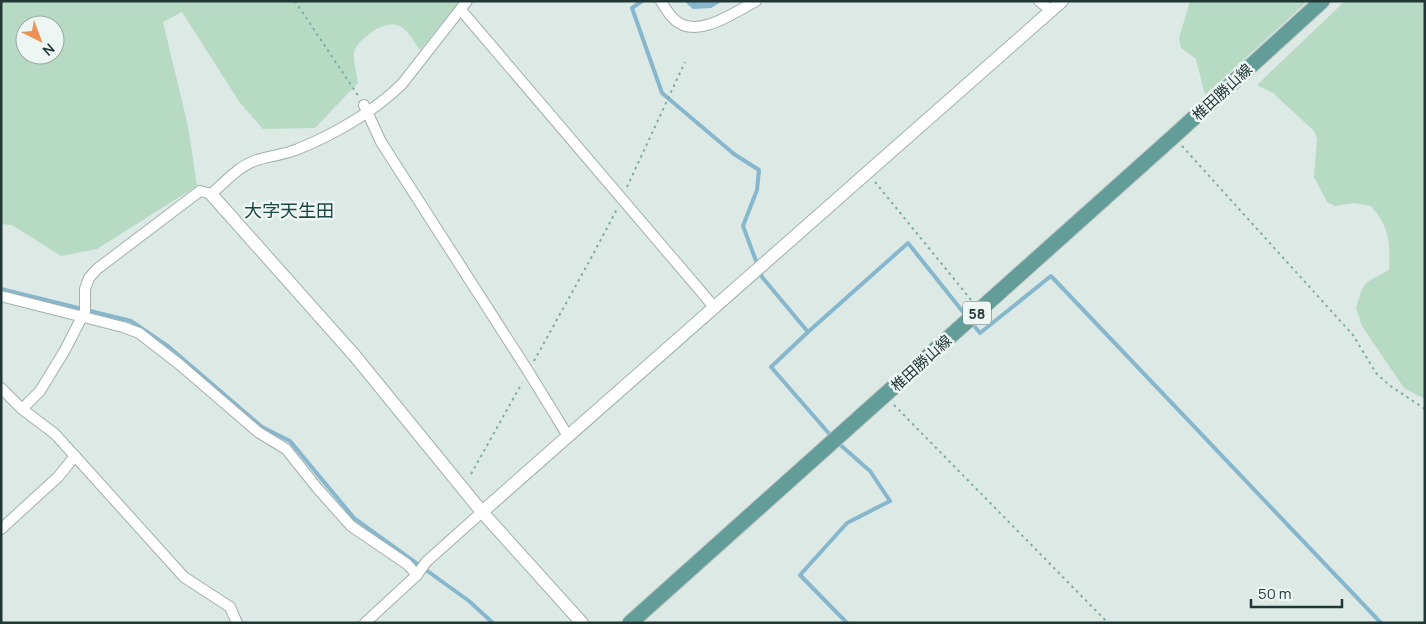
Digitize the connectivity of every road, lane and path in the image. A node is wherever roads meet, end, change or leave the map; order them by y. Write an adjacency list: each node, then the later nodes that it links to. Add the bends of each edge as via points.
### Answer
1 (295, 1): 10 (path)
2 (661, 1): 3 (street, via 676,21 697,28 710,25)
3 (756, 1)
4 (1039, 1): 8 (street)
5 (1062, 1): 8 (street)
6 (1322, 1): 11 (main road, 椎田勝山線 / 58)
7 (464, 6): 10 (street, via 402,84 392,94); 14 (street)
8 (1052, 11): 12 (street)
9 (685, 62): 14 (path)
10 (366, 108): 13 (street, via 337,130 296,150 252,162); 19 (street, via 380,142)
11 (1174, 136): 17 (main road, 椎田勝山線 / 58); 23 (path, via 1353,335 1376,373)
12 (868, 173): 16 (street); 17 (path)
13 (211, 194): 18 (street, via 200,190 97,269 89,278 85,311); 27 (street, via 355,356)
14 (622, 199): 16 (street); 19 (path)
15 (1, 296): 18 (street)
16 (715, 308): 24 (street)
17 (980, 310): 21 (main road, 椎田勝山線 / 58)
18 (81, 317): 22 (street, via 40,391); 29 (street, via 140,333 258,432 286,449 351,526)
19 (528, 371): 24 (street); 26 (path)
20 (1, 388): 22 (street)
21 (885, 395): 33 (main road, 椎田勝山線 / 58); 34 (path)
22 (22, 409): 25 (street, via 55,434)
23 (1425, 409)
24 (568, 436): 27 (street)
25 (76, 456): 28 (street, via 53,482); 30 (street, via 184,577 230,607)
26 (471, 474)
27 (482, 512): 29 (street); 32 (street)
28 (1, 529)
29 (417, 574): 31 (street)
30 (237, 623)
31 (365, 623)
32 (582, 623)
33 (630, 623)
34 (1108, 623)

